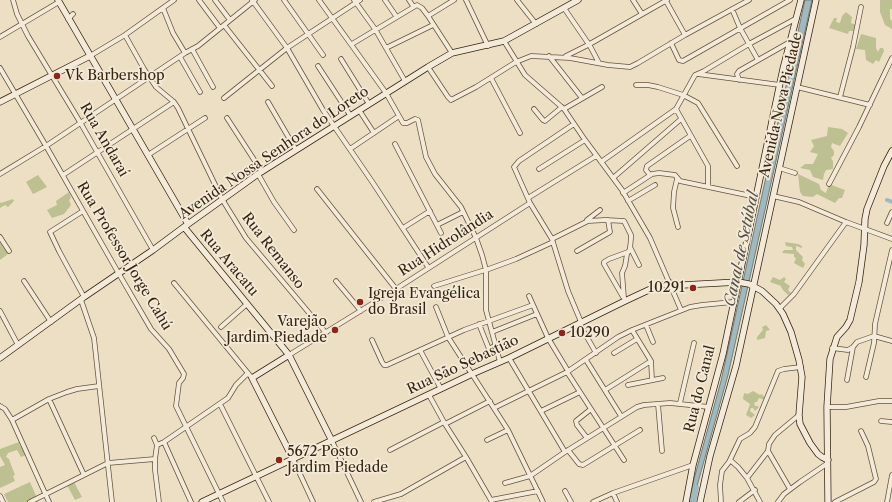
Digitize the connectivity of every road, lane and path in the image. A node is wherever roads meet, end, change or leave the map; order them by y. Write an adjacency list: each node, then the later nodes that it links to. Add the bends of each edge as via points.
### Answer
1 (13, 0): 38 (street, Rua Andaraí)
2 (174, 0): 27 (street)
3 (199, 0): 41 (street)
4 (215, 0): 37 (street)
5 (254, 0): 37 (street); 55 (street)
6 (284, 0): 44 (street)
7 (319, 0): 35 (street)
8 (360, 0): 23 (street)
9 (385, 0): 32 (street)
10 (409, 0): 25 (street)
11 (443, 0): 24 (street)
12 (454, 0): 24 (street)
13 (466, 0): 54 (street)
14 (517, 0): 39 (street)
15 (578, 0): 28 (street, Avenida Nossa Senhora do Loreto)
16 (633, 0): 31 (street)
17 (666, 0): 31 (street); 46 (street)
18 (749, 0): 29 (street)
19 (790, 0): 42 (street)
20 (801, 0): 34 (street, Avenida Nova Piedade)
21 (816, 0): 85 (street, Avenida Nova Piedade)
22 (58, 1): 36 (street, Rua Aracatu, via 68,11); 38 (street)
23 (355, 1): 35 (street); 43 (street)
24 (446, 5): 33 (street)
25 (413, 6): 32 (street); 33 (street, via 419,6)
26 (861, 7): 90 (street)
27 (163, 8): 45 (street); 58 (street, via 173,34)
28 (564, 8): 39 (street, Avenida Nossa Senhora do Loreto); 53 (street)
29 (732, 9): 42 (street); 46 (street)
30 (74, 14): 36 (street)
31 (642, 14): 53 (street)
32 (396, 16): 43 (street)
33 (428, 16): 40 (street)
34 (797, 17): 49 (street, Avenida Nova Piedade); 52 (street)
35 (333, 18): 44 (street); 51 (street)
36 (68, 19): 61 (street, Rua Aracatu)
37 (230, 20): 41 (street)
38 (22, 24): 47 (street); 75 (street, Rua Andaraí)
39 (536, 24): 48 (street, Avenida Nossa Senhora do Loreto)
40 (433, 25): 56 (street); 59 (street)
41 (222, 27): 57 (street); 73 (street)
42 (740, 28): 50 (street, via 681,62); 52 (street)
43 (374, 29): 51 (street); 56 (street)
44 (309, 33): 55 (street); 60 (street)
45 (126, 35): 61 (street); 76 (street, Rua Remanso)
46 (685, 35): 50 (street)
47 (0, 37)
48 (504, 41): 54 (street, Avenida Nossa Senhora do Loreto); 68 (street)
49 (790, 42): 67 (street); 81 (street, Avenida Nova Piedade)
50 (671, 43): 69 (street, via 634,66)
51 (352, 44): 87 (street)
52 (749, 44): 67 (street); 74 (street)
53 (588, 45): 64 (street); 69 (street)
54 (488, 46): 59 (street, Avenida Nossa Senhora do Loreto)
55 (287, 48): 73 (street); 110 (street)
56 (386, 48): 79 (street)
57 (192, 49): 58 (street); 83 (street)
58 (185, 53): 63 (street)
59 (452, 53): 71 (street, Avenida Nossa Senhora do Loreto)
60 (323, 55)
61 (90, 56): 75 (street); 91 (street, Rua Aracatu)
62 (549, 56): 64 (street); 68 (street, via 531,56); 93 (street)
63 (180, 57): 76 (street); 86 (street)
64 (562, 58): 69 (street)
65 (892, 58): 98 (street)
66 (341, 59): 97 (street)
67 (758, 60): 78 (street, via 739,71)
68 (516, 62): 77 (street); 99 (street, via 525,75)
69 (599, 63)
70 (318, 66): 103 (street)
71 (428, 67): 77 (street, via 451,100); 79 (street, Avenida Nossa Senhora do Loreto)
72 (0, 68): 88 (street, Rua Professor Jorge Cahú)
73 (260, 70): 82 (street); 92 (street)
74 (698, 74): 78 (street); 89 (street)
75 (52, 75): 88 (street); 108 (street, Rua Andaraí)
76 (149, 76): 91 (street); 95 (street, Rua Remanso, via 156,87)
77 (491, 78): 114 (street)
78 (739, 80): 81 (street)
79 (405, 81): 87 (street, Avenida Nossa Senhora do Loreto)
80 (636, 85): 89 (street, via 648,85)
81 (780, 85): 142 (street, Avenida Nova Piedade)
82 (272, 86)
83 (213, 87)
84 (602, 87): 93 (street)
85 (797, 87): 90 (street); 127 (street, Avenida Nova Piedade)
86 (200, 92)
87 (386, 93): 97 (street, Avenida Nossa Senhora do Loreto); 104 (street)
88 (14, 94): 94 (street); 118 (street, Rua Professor Jorge Cahú)
89 (683, 95): 101 (street); 126 (street, via 700,106)
90 (840, 97): 98 (street)
91 (116, 98): 108 (street); 111 (street, Rua Aracatu)
92 (224, 98)
93 (582, 98): 99 (street)
94 (0, 102)
95 (174, 102): 111 (street); 112 (street, Rua Remanso)
96 (268, 102): 120 (street)
97 (369, 104): 102 (street, Avenida Nossa Senhora do Loreto)
98 (870, 105): 136 (street)
99 (563, 108): 100 (street, via 545,121); 109 (street)
100 (534, 109)
101 (676, 109): 107 (street); 125 (street)
102 (359, 110): 103 (street, Avenida Nossa Senhora do Loreto); 113 (street)
103 (350, 116): 110 (street, Avenida Nossa Senhora do Loreto)
104 (399, 116): 113 (street); 149 (street, via 405,124 418,120 429,164)
105 (205, 118): 112 (street)
106 (227, 118): 129 (street)
107 (681, 119): 115 (street); 134 (street)
108 (80, 122): 118 (street); 122 (street, Rua Andaraí)
109 (574, 124): 116 (street); 144 (street, via 515,164 514,168)
110 (334, 126): 119 (street); 120 (street, Avenida Nossa Senhora do Loreto)
111 (133, 129): 122 (street); 123 (street, Rua Aracatu)
112 (188, 129): 123 (street); 143 (street, Rua Remanso)
113 (374, 133): 119 (street)
114 (520, 133)
115 (690, 136): 133 (street, via 648,166 646,170); 138 (street, via 708,166)
116 (585, 140): 124 (street); 128 (street)
117 (395, 144): 148 (street)
118 (46, 146): 131 (street); 132 (street, Rua Professor Jorge Cahú)
119 (350, 149): 158 (street)
120 (296, 150): 129 (street, Avenida Nossa Senhora do Loreto)
121 (892, 151): 159 (street, via 867,209)
122 (97, 153): 132 (street); 167 (street, Rua Andaraí)
123 (148, 155): 155 (street, Rua Aracatu)
124 (596, 156): 125 (street); 144 (street, Rua Hidrolândia)
125 (601, 162): 134 (street)
126 (737, 166)
127 (779, 168): 130 (street); 141 (street, Avenida Nova Piedade)
128 (539, 169)
129 (260, 173): 143 (street, Avenida Nossa Senhora do Loreto); 160 (street, via 274,202)
130 (795, 173)
131 (0, 174)
132 (63, 175): 147 (street, Rua Professor Jorge Cahú)
133 (650, 176): 135 (street, via 655,173 675,175); 140 (street)
134 (613, 178): 140 (street)
135 (677, 178): 138 (street); 157 (street, via 673,208)
136 (829, 184)
137 (655, 185): 145 (street)
138 (708, 186): 142 (street)
139 (317, 189): 183 (street)
140 (623, 193): 145 (street)
141 (773, 196): 153 (street, via 799,202); 181 (street, Avenida Nova Piedade)
142 (756, 197): 178 (street, Avenida Nova Piedade)
143 (222, 199): 155 (street, Avenida Nossa Senhora do Loreto); 203 (street, Rua Remanso, via 246,238)
144 (529, 200): 163 (street, Rua Hidrolândia); 165 (street)
145 (628, 201): 180 (street, via 655,248)
146 (600, 210): 152 (street)
147 (83, 211): 175 (street, Rua Professor Jorge Cahú); 185 (street, via 50,232)
148 (430, 211): 156 (street); 158 (street)
149 (463, 212): 156 (street); 163 (street)
150 (892, 212): 154 (street)
151 (608, 220): 152 (street); 166 (street, via 624,221 631,235); 168 (street, via 610,232)
152 (586, 222): 165 (street)
153 (846, 222): 159 (street); 191 (street, via 794,294)
154 (887, 223)
155 (186, 225): 167 (street, Avenida Nossa Senhora do Loreto); 188 (street, Rua Aracatu)
156 (437, 225): 161 (street)
157 (678, 227)
158 (403, 228): 173 (street)
159 (864, 228): 164 (street); 216 (street, via 859,282 853,311 849,324 837,337)
160 (294, 230)
161 (441, 233)
162 (0, 237): 170 (street)
163 (476, 238): 173 (street, Rua Hidrolândia); 174 (street)
164 (892, 239)
165 (552, 241): 174 (street, via 516,259); 198 (street)
166 (630, 247): 171 (street); 172 (street)
167 (154, 250): 175 (street, Avenida Nossa Senhora do Loreto)
168 (577, 250)
169 (892, 250): 205 (street)
170 (9, 251)
171 (628, 252): 186 (street, via 622,273); 186 (street, via 604,263)
172 (639, 265)
173 (428, 267): 183 (street, Rua Hidrolândia)
174 (485, 270): 182 (street); 196 (street, via 486,310)
175 (119, 274): 185 (street, Avenida Nossa Senhora do Loreto); 259 (street, Rua Professor Jorge Cahú, via 151,329 169,350 184,374 179,383 176,406)
176 (24, 281): 197 (street)
177 (336, 281): 194 (street)
178 (740, 282): 180 (street, Rua São Sebastião, via 683,285); 181 (street, Rua São Sebastião); 187 (street, Rua do Canal)
179 (174, 283): 229 (street)
180 (669, 283): 186 (street, Rua São Sebastião); 192 (street)
181 (751, 284): 191 (street); 317 (street, Rua do Canal, via 736,366 710,456)
182 (434, 286)
183 (396, 289): 194 (street, Rua Hidrolândia)
184 (529, 296): 189 (street)
185 (83, 299): 197 (street, Avenida Nossa Senhora do Loreto); 235 (street, via 94,338)
186 (624, 299): 198 (street, Rua São Sebastião)
187 (733, 302): 192 (street); 248 (street, Rua do Canal)
188 (247, 304): 201 (street); 220 (street, Rua Aracatu)
189 (533, 305): 195 (street); 196 (street)
190 (436, 307): 206 (street)
191 (780, 308): 226 (street, via 791,332)
192 (682, 310): 200 (street)
193 (0, 311): 213 (street)
194 (361, 311): 203 (street, Rua Hidrolândia)
195 (537, 314): 204 (street); 207 (street)
196 (489, 321): 199 (street); 204 (street)
197 (51, 322): 213 (street, Avenida Nossa Senhora do Loreto)
198 (580, 323): 207 (street, Rua São Sebastião); 218 (street)
199 (479, 324): 206 (street); 214 (street, via 489,348)
200 (646, 325): 202 (street); 211 (street)
201 (221, 327)
202 (632, 330): 208 (street); 218 (street)
203 (326, 332): 220 (street, Rua Hidrolândia)
204 (492, 332): 214 (street)
205 (874, 336): 210 (street); 215 (street, via 857,342); 230 (street)
206 (448, 337): 217 (street); 228 (street)
207 (548, 338): 222 (street, Rua São Sebastião); 227 (street)
208 (637, 339): 219 (street); 224 (street)
209 (372, 340): 217 (street, via 384,365)
210 (892, 341)
211 (653, 342)
212 (694, 343): 246 (street)
213 (18, 345): 221 (street, Avenida Nossa Senhora do Loreto)
214 (496, 345): 225 (street)
215 (853, 347): 216 (street, via 848,350); 233 (street)
216 (832, 348): 249 (street)
217 (420, 350): 236 (street)
218 (596, 353): 223 (street)
219 (614, 353)
220 (289, 355): 229 (street, Rua Hidrolândia); 267 (street, Rua Aracatu)
221 (0, 358)
222 (509, 358): 225 (street, Rua São Sebastião); 238 (street)
223 (586, 360): 227 (street); 237 (street)
224 (651, 361): 232 (street); 237 (street)
225 (500, 362): 228 (street, Rua São Sebastião)
226 (801, 367): 253 (street); 279 (street, via 778,371 755,427 741,438)
227 (567, 372): 238 (street); 239 (street)
228 (472, 374): 236 (street, Rua São Sebastião); 242 (street)
229 (250, 376): 244 (street, via 236,385 228,398); 277 (street)
230 (866, 377)
231 (663, 378): 232 (street)
232 (652, 380): 234 (street)
233 (846, 380)
234 (628, 384)
235 (99, 386): 241 (street, via 77,389); 281 (street)
236 (441, 389): 240 (street, Rua São Sebastião)
237 (605, 390): 254 (street)
238 (529, 391): 250 (street); 252 (street)
239 (580, 392): 251 (street); 252 (street)
240 (429, 395): 258 (street); 267 (street, Rua São Sebastião)
241 (49, 399): 255 (street); 283 (street)
242 (490, 401): 250 (street); 258 (street)
243 (892, 401): 249 (street)
244 (220, 404): 259 (street); 286 (street)
245 (658, 404): 246 (street); 254 (street, via 637,407); 273 (street)
246 (680, 404): 248 (street)
247 (0, 406): 255 (street)
248 (709, 407): 282 (street, Rua do Canal)
249 (828, 407): 280 (street)
250 (494, 408): 261 (street)
251 (591, 409): 260 (street); 265 (street, via 576,421)
252 (541, 411): 272 (street)
253 (799, 415): 274 (street, via 775,435); 280 (street, via 800,424 810,443)
254 (621, 416): 260 (street)
255 (12, 420): 295 (street)
256 (881, 421): 257 (street)
257 (892, 422)
258 (445, 423): 271 (street); 275 (street)
259 (186, 426): 268 (street); 294 (street, Rua Professor Jorge Cahú)
260 (604, 428): 265 (street); 270 (street)
261 (508, 430): 266 (street); 285 (street)
262 (640, 430): 270 (street)
263 (861, 431): 323 (street, via 871,455 876,480)
264 (154, 438): 269 (street)
265 (588, 438): 272 (street)
266 (488, 440)
267 (332, 441): 277 (street, Rua São Sebastião); 309 (street, Rua Aracatu)
268 (164, 442): 269 (street); 304 (street)
269 (156, 445): 276 (street)
270 (615, 446): 272 (street, via 582,465); 278 (street)
271 (390, 450)
272 (567, 451): 285 (street)
273 (662, 451)
274 (768, 451): 287 (street); 289 (street)
275 (466, 457): 298 (street); 310 (street, via 401,494)
276 (154, 459): 281 (street); 303 (street)
277 (293, 459): 286 (street, Rua São Sebastião); 308 (street)
278 (624, 460)
279 (730, 460): 287 (street); 318 (street, via 722,472)
280 (828, 461): 289 (street); 322 (street)
281 (108, 463): 283 (street); 302 (street)
282 (693, 465): 293 (street); 316 (street, Rua do Canal)
283 (84, 475): 295 (street)
284 (892, 475): 324 (street)
285 (530, 476): 288 (street); 292 (street)
286 (257, 477): 294 (street, Rua São Sebastião); 307 (street)
287 (747, 478): 291 (street)
288 (505, 482)
289 (790, 489): 321 (street)
290 (565, 490): 312 (street)
291 (754, 490): 319 (street); 320 (street)
292 (538, 491): 298 (street); 311 (street)
293 (613, 493): 297 (street); 315 (street)
294 (219, 494): 305 (street, Rua São Sebastião); 306 (street, Rua Professor Jorge Cahú)
295 (46, 495): 300 (street); 301 (street)
296 (0, 496): 299 (street)
297 (604, 497): 313 (street); 314 (street)
298 (491, 501)
299 (3, 502)
300 (30, 502)
301 (49, 502)
302 (112, 502)
303 (159, 502)
304 (191, 502)
305 (202, 502)
306 (223, 502)
307 (269, 502)
308 (313, 502)
309 (361, 502)
310 (374, 502)
311 (543, 502)
312 (571, 502)
313 (593, 502)
314 (606, 502)
315 (617, 502)
316 (686, 502)
317 (700, 502)
318 (721, 502)
319 (739, 502)
320 (760, 502)
321 (778, 502)
322 (828, 502)
323 (836, 502)
324 (887, 502)

